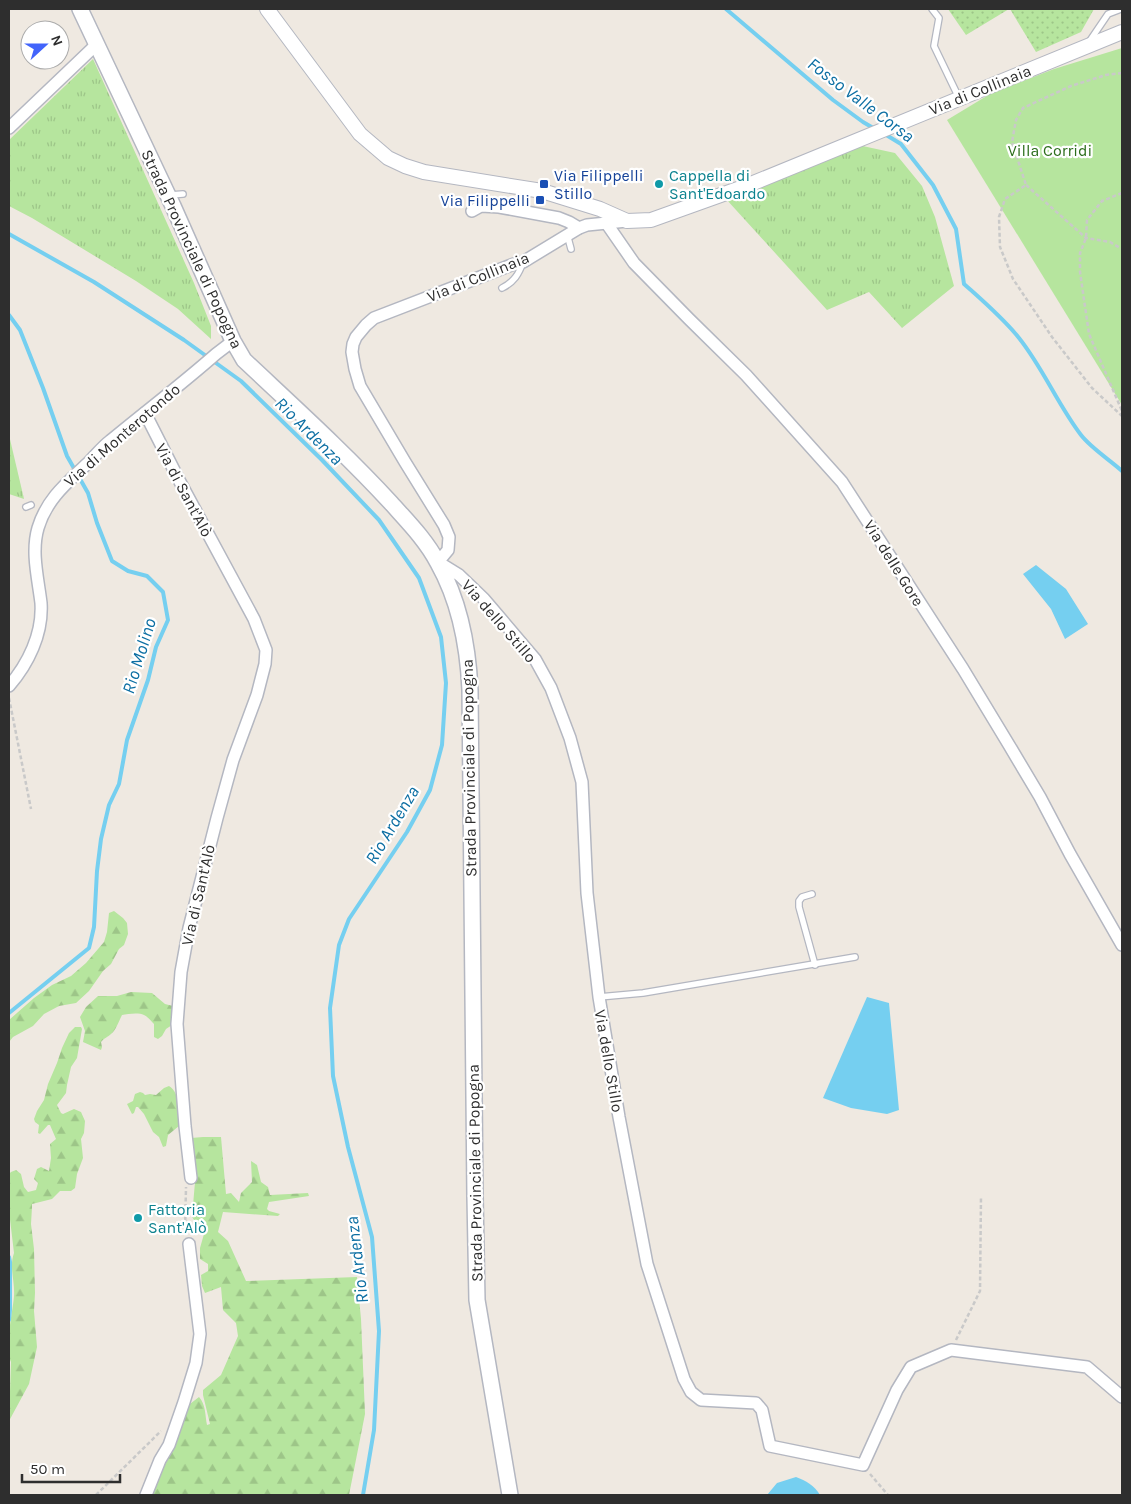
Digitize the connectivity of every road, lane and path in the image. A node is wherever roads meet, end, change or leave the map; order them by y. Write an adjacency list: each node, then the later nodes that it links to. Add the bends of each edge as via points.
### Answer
1 (80, 9): 6 (main road, Strada Provinciale di Popogna)
2 (267, 9): 16 (street, via 360,134 388,158 424,172 542,191 600,208)
3 (932, 9): 9 (lane, via 939,18 934,46)
4 (1121, 9): 7 (lane, via 1108,14)
5 (1122, 32): 7 (street, Via di Collinaia)
6 (97, 44): 10 (street); 14 (main road, Strada Provinciale di Popogna)
7 (1085, 47): 9 (street, Via di Collinaia)
8 (1122, 74): 11 (path, via 1106,75 1071,86 1023,108 1016,120 1012,142)
9 (960, 99): 16 (street, Via di Collinaia, via 746,186 651,220)
10 (9, 128)
11 (1026, 185): 20 (path); 28 (path, via 1005,199 999,217 1000,248 1013,279 1052,337 1092,388)
12 (1122, 193): 20 (path, via 1102,201 1087,220)
13 (183, 194): 14 (lane)
14 (168, 195): 25 (main road, Strada Provinciale di Popogna)
15 (472, 210): 18 (street, via 481,206 508,208 558,218)
16 (627, 221): 17 (street, Via di Collinaia)
17 (607, 224): 18 (street, Via di Collinaia); 34 (street, Via delle Gore, via 634,263 746,375 842,482 1009,745)
18 (579, 228): 19 (street, Via di Collinaia)
19 (567, 234): 21 (lane); 23 (street, Via di Collinaia)
20 (1086, 238): 22 (path, via 1110,242); 26 (path, via 1080,253 1080,272 1089,334)
21 (571, 249)
22 (1122, 249)
23 (523, 262): 24 (lane, via 518,276); 29 (street, Via di Collinaia, via 374,318 353,344 360,386 449,537 448,550)
24 (502, 288)
25 (233, 341): 27 (street, Via di Monterotondo); 29 (main road, Strada Provinciale di Popogna, via 244,360 369,480 426,543)
26 (1122, 411)
27 (145, 413): 30 (street, Via di Monterotondo, via 69,480 45,512 38,527 35,557 41,606 39,628 25,666); 38 (street, Via di Sant'Alò, via 254,619 266,650 258,695 233,760 217,818 181,972 177,1024)
28 (1122, 416)
29 (438, 562): 37 (street, Via dello Stillo, via 459,574 484,599 535,659 551,688 582,782 587,893); 47 (main road, Strada Provinciale di Popogna, via 460,617 468,665 477,1300)
30 (9, 686)
31 (9, 697): 32 (path)
32 (31, 809)
33 (812, 894): 36 (lane, via 802,897 799,907)
34 (1122, 945)
35 (855, 957): 36 (lane)
36 (815, 965): 37 (lane, via 643,993)
37 (598, 997): 44 (street, Via dello Stillo, via 647,1264 691,1392 701,1400 756,1403 762,1410 770,1446)
38 (191, 1178): 40 (path, via 186,1178 185,1244)
39 (981, 1196): 41 (path, via 980,1290)
40 (189, 1244): 43 (street, via 200,1334 196,1362 184,1402)
41 (951, 1350): 42 (street, via 1087,1367); 44 (street, via 911,1367)
42 (1122, 1397)
43 (167, 1433): 45 (path); 46 (street, via 169,1445)
44 (863, 1465): 48 (path)
45 (96, 1495)
46 (146, 1495)
47 (510, 1495)
48 (888, 1495)

